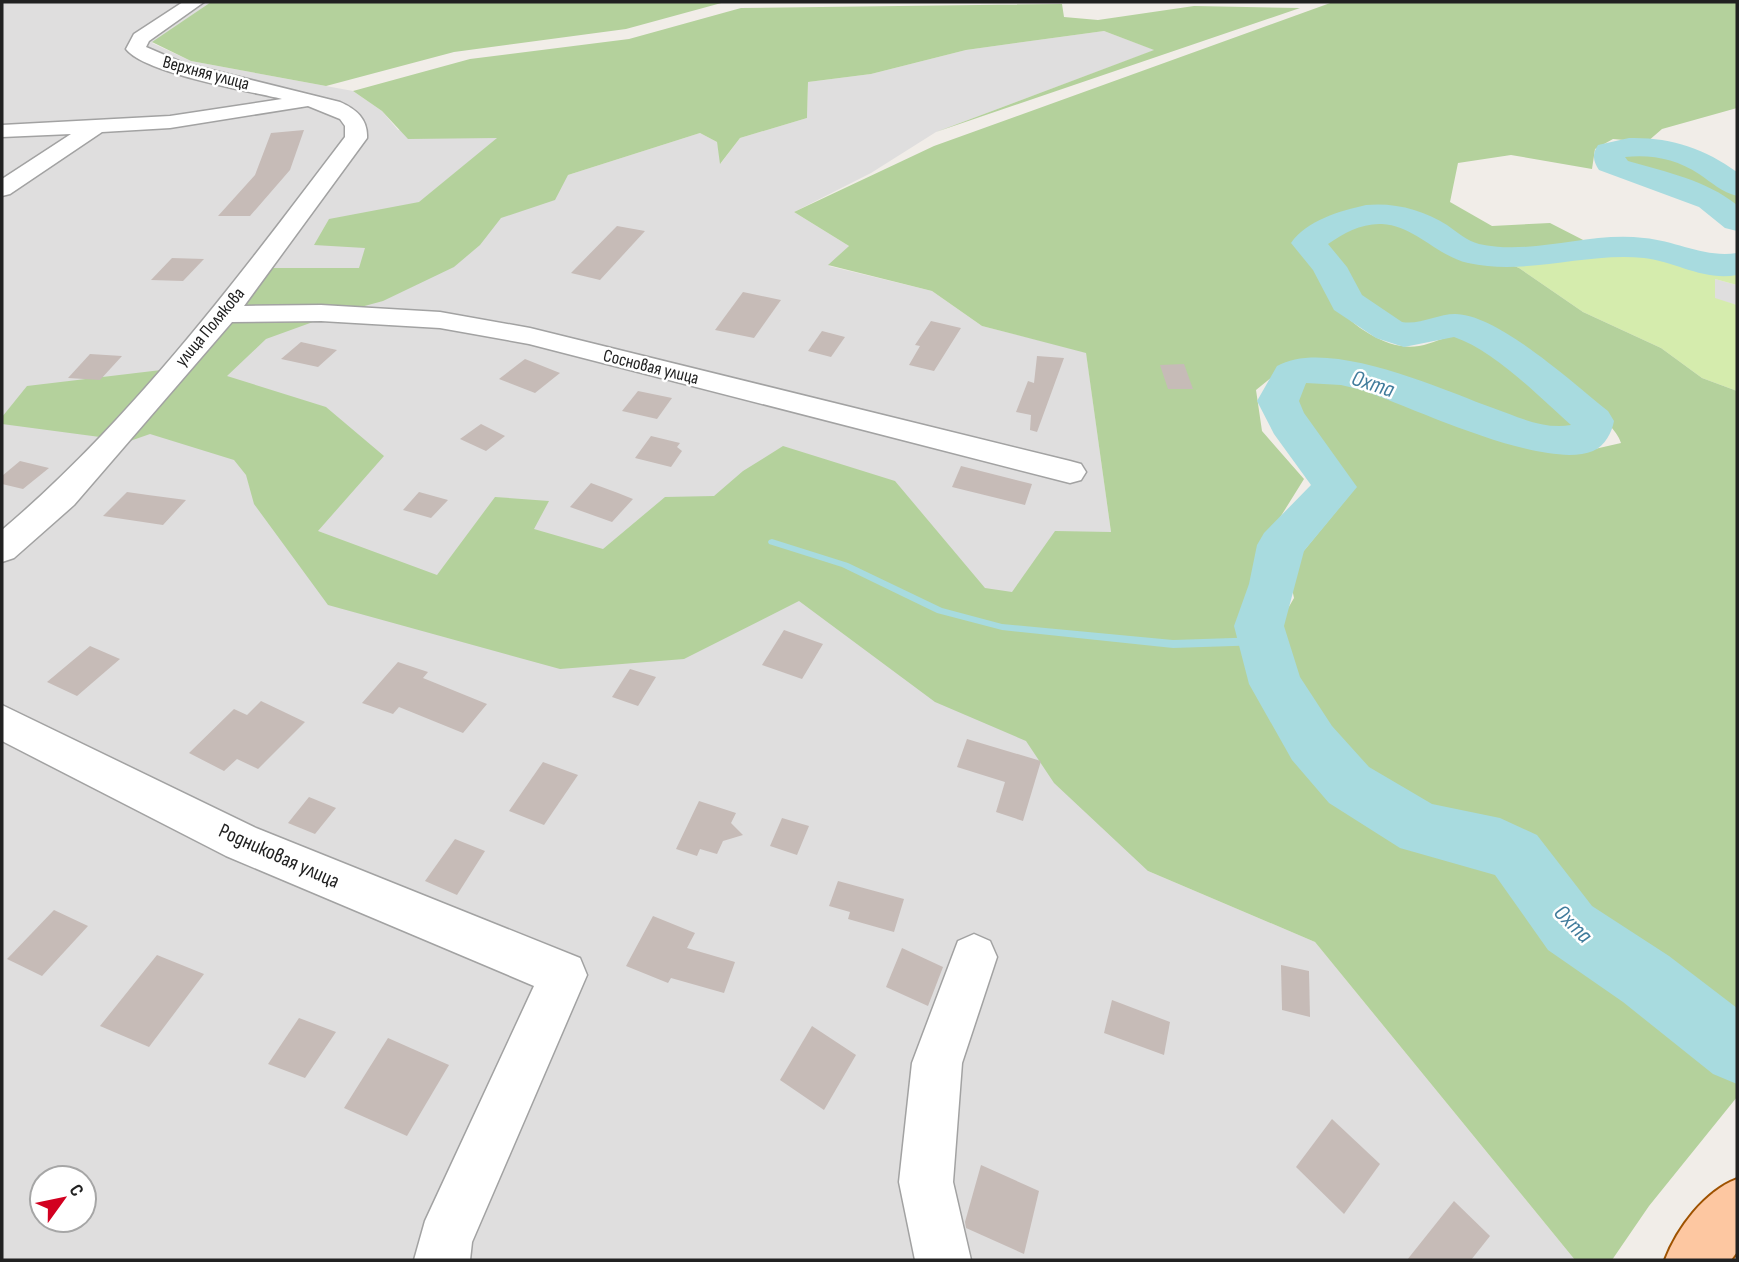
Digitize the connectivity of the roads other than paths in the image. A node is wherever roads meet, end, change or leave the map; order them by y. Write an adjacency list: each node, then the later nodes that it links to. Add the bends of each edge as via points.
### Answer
1 (195, 2): 2 (street, Верхняя улица, via 141,38 136,49 176,67)
2 (312, 101): 3 (street, via 182,120); 6 (street, улица Полякова, via 350,114 358,129 356,138)
3 (97, 126): 4 (street); 5 (street)
4 (2, 131)
5 (2, 189)
6 (224, 314): 7 (street, Сосновая улица, via 321,313 440,320 530,336); 8 (street, улица Полякова, via 62,497)
7 (1070, 472)
8 (2, 549)
9 (2, 722): 12 (street, Родниковая улица, via 241,842 563,975 445,1241)
10 (974, 957): 13 (street, via 937,1063 926,1182)
11 (1737, 1207): 14 (main road)
12 (442, 1260)
13 (943, 1260)
14 (1694, 1260)

